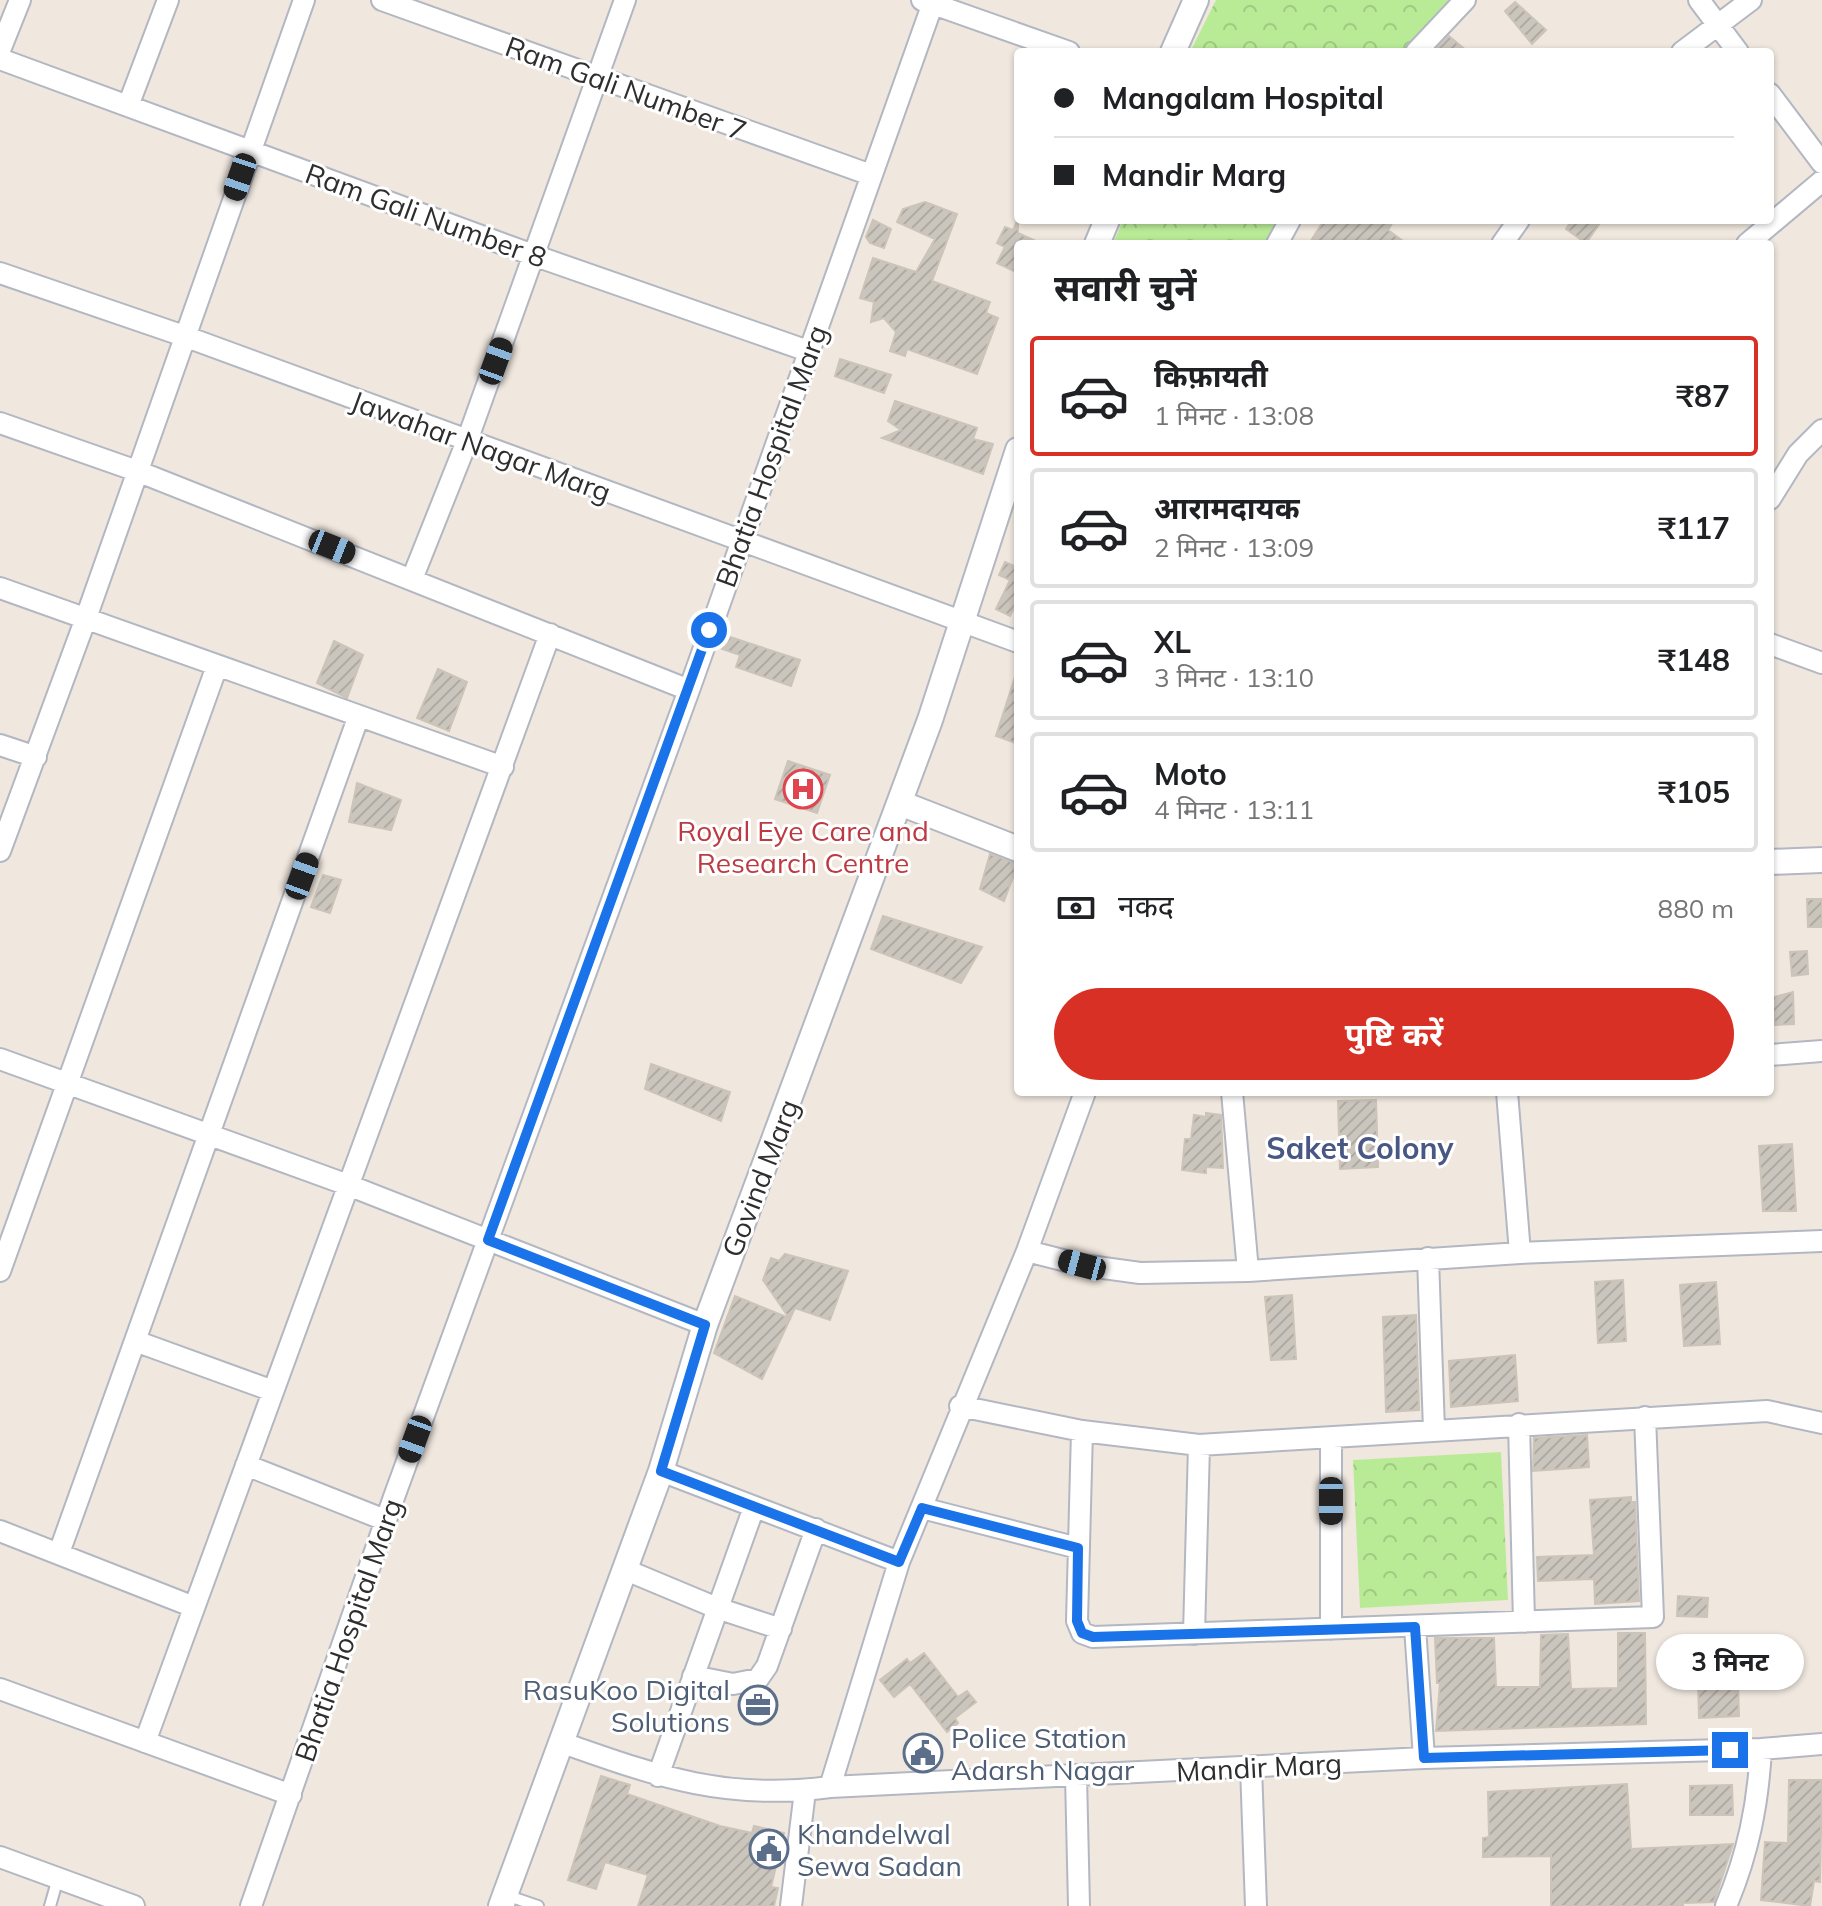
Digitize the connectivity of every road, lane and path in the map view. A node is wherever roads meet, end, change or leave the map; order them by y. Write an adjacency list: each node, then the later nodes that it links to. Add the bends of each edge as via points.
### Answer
1 (20, 0): 17 (street)
2 (168, 0): 21 (street)
3 (304, 0): 22 (street)
4 (382, 0): 19 (street, Ram Gali Number 7)
5 (625, 0): 19 (street)
6 (1196, 0): 13 (street)
7 (1465, 0): 14 (street)
8 (1699, 0): 11 (street)
9 (1751, 0): 11 (street)
10 (929, 1): 12 (street); 24 (street, Bhatia Hospital Marg)
11 (1717, 24): 15 (street); 16 (street)
12 (1058, 48)
13 (1175, 48)
14 (1420, 48)
15 (1687, 48)
16 (1735, 48)
17 (0, 50)
18 (0, 59): 21 (street, Ram Gali Number 8)
19 (597, 77): 24 (street, Ram Gali Number 7); 29 (street)
20 (1774, 99): 23 (street)
21 (128, 106): 22 (street, Ram Gali Number 8)
22 (250, 150): 29 (street, Ram Gali Number 8); 31 (street)
23 (1822, 163)
24 (871, 175): 32 (street, Bhatia Hospital Marg)
25 (1822, 181): 26 (street)
26 (1774, 221)
27 (1771, 224): 28 (street)
28 (1752, 240)
29 (533, 255): 32 (street, Ram Gali Number 8); 35 (street)
30 (0, 273): 31 (street, Jawahar Nagar Marg)
31 (184, 336): 35 (street, Jawahar Nagar Marg); 37 (street)
32 (808, 351): 39 (street, Bhatia Hospital Marg)
33 (0, 423): 37 (street)
34 (1822, 430): 38 (street, via 1798,454)
35 (467, 441): 39 (street, Jawahar Nagar Marg); 40 (street)
36 (1014, 462): 43 (street, Govind Marg)
37 (137, 471): 40 (street); 42 (street)
38 (1774, 493)
39 (740, 542): 43 (street, Jawahar Nagar Marg); 49 (street, Bhatia Hospital Marg)
40 (412, 579): 44 (street)
41 (0, 588): 42 (street)
42 (86, 618): 48 (street); 52 (street)
43 (963, 621): 45 (street, Jawahar Nagar Marg); 54 (street, Govind Marg)
44 (550, 634): 49 (street); 53 (street)
45 (1014, 640)
46 (1774, 645): 47 (street)
47 (1822, 663)
48 (217, 666): 50 (street); 62 (street)
49 (689, 690): 68 (street, Bhatia Hospital Marg)
50 (358, 718): 53 (street); 66 (street)
51 (0, 745): 52 (street)
52 (36, 757): 56 (street)
53 (503, 767): 67 (street)
54 (900, 803): 55 (street); 75 (street, Govind Marg)
55 (1014, 847)
56 (0, 851)
57 (1822, 860): 58 (street)
58 (1774, 862)
59 (1822, 1051): 60 (street)
60 (1774, 1055)
61 (0, 1059): 62 (street)
62 (68, 1085): 66 (street); 73 (street)
63 (1084, 1096): 70 (street)
64 (1232, 1096): 74 (street)
65 (1507, 1096): 71 (street)
66 (210, 1135): 67 (street); 76 (street)
67 (348, 1185): 68 (street); 77 (street)
68 (488, 1240): 75 (street); 90 (street, Bhatia Hospital Marg)
69 (1822, 1241): 71 (street)
70 (1027, 1251): 74 (street, via 1140,1273); 78 (street)
71 (1520, 1253): 72 (street)
72 (1428, 1258): 74 (street); 82 (street)
73 (0, 1271)
74 (1248, 1271)
75 (705, 1325): 87 (street, Govind Marg)
76 (138, 1342): 77 (street); 94 (street)
77 (273, 1391): 86 (street)
78 (960, 1406): 83 (street); 89 (street)
79 (1645, 1417): 80 (street, via 1767,1411); 81 (street); 99 (street, via 1653,1617)
80 (1822, 1423)
81 (1519, 1424): 82 (street); 99 (street)
82 (1434, 1430): 84 (street)
83 (1082, 1431): 85 (street); 93 (street)
84 (1331, 1438): 85 (street); 102 (street)
85 (1199, 1445): 103 (street)
86 (246, 1465): 90 (street); 97 (street)
87 (661, 1471): 88 (street); 96 (street, Govind Marg)
88 (754, 1507): 91 (street); 98 (street)
89 (922, 1508): 93 (street); 95 (street)
90 (385, 1520): 116 (street, Bhatia Hospital Marg)
91 (816, 1529): 95 (street); 101 (street)
92 (0, 1531): 94 (street)
93 (1078, 1548): 103 (street, via 1077,1621 1082,1633)
94 (59, 1553): 97 (street)
95 (899, 1562): 114 (street)
96 (626, 1570): 98 (street); 107 (street, Govind Marg)
97 (194, 1607): 106 (street)
98 (717, 1608): 101 (street); 104 (street)
99 (1524, 1622): 100 (street)
100 (1415, 1627): 102 (street); 110 (street)
101 (781, 1629): 104 (street, via 758,1679 733,1684)
102 (1331, 1629): 103 (street)
103 (1194, 1634)
104 (693, 1676): 112 (street)
105 (0, 1689): 106 (street)
106 (145, 1742): 116 (street)
107 (560, 1742): 112 (street, Mandir Marg); 119 (street, Govind Marg)
108 (1822, 1744): 109 (street, Mandir Marg)
109 (1761, 1749): 110 (street, Mandir Marg); 127 (street, via 1758,1800 1744,1862)
110 (1424, 1758): 111 (street, Mandir Marg)
111 (1251, 1767): 113 (street, Mandir Marg); 126 (street)
112 (658, 1776): 115 (street, Mandir Marg, via 772,1794)
113 (1076, 1776): 114 (street, Mandir Marg); 125 (street)
114 (830, 1787): 115 (street, Mandir Marg)
115 (805, 1791): 124 (street)
116 (291, 1795): 122 (street, Bhatia Hospital Marg)
117 (0, 1857): 118 (street)
118 (58, 1878): 120 (lane); 121 (street)
119 (503, 1900): 123 (lane)
120 (50, 1906)
121 (134, 1906)
122 (251, 1906)
123 (538, 1906)
124 (791, 1906)
125 (1079, 1906)
126 (1256, 1906)
127 (1726, 1906)

